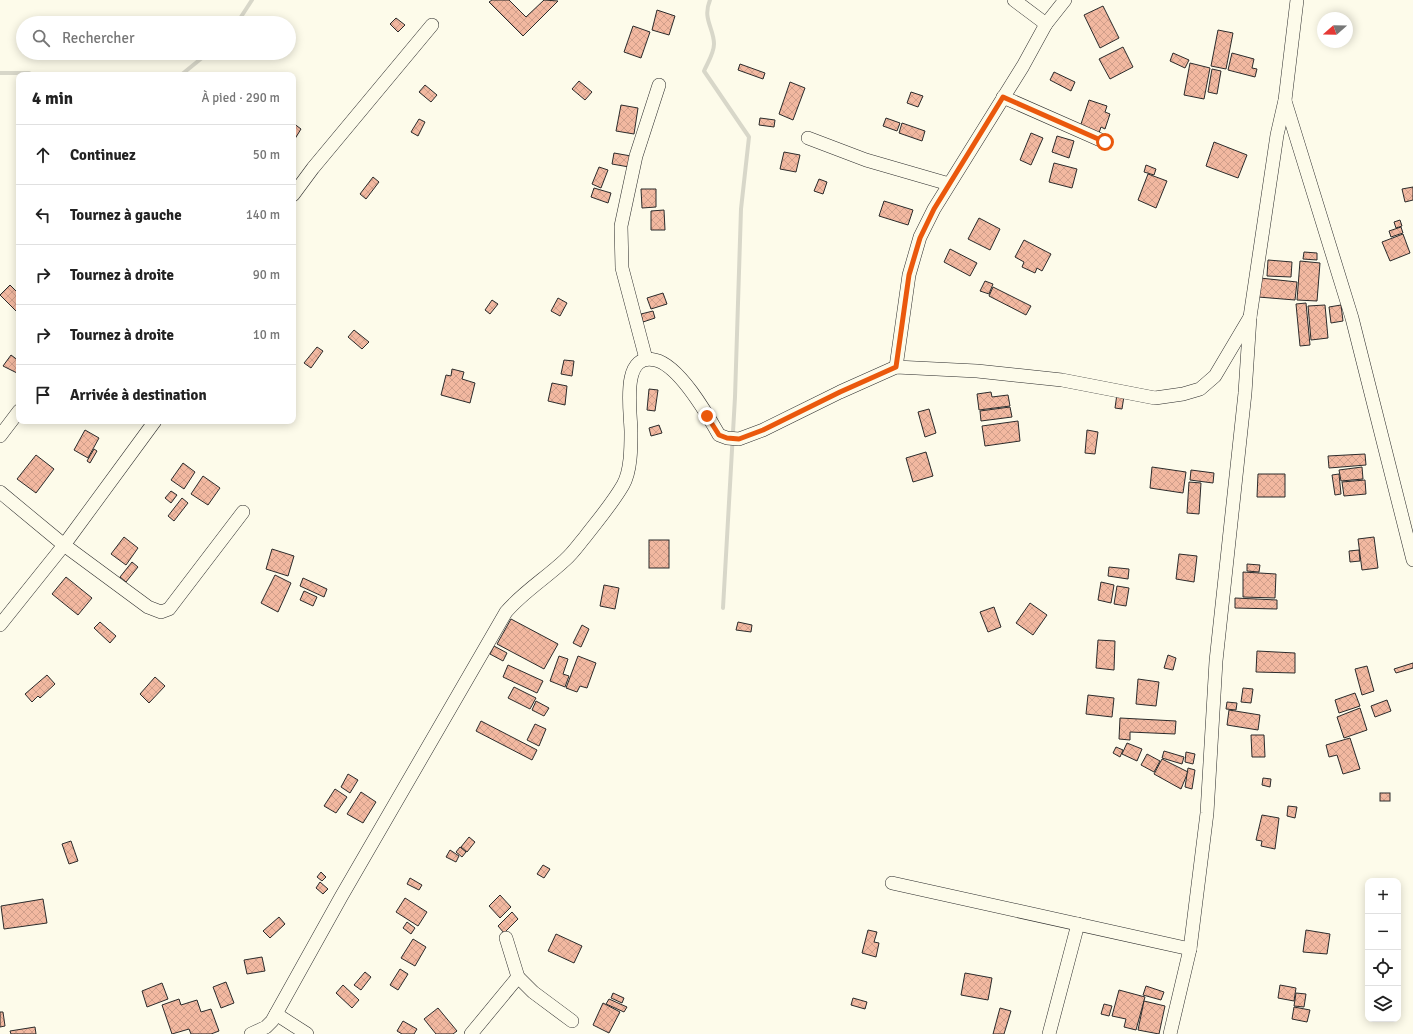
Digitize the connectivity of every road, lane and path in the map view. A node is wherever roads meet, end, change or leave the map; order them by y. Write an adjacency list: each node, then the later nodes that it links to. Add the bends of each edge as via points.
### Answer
1 (1014, 0): 4 (street)
2 (1065, 0): 4 (street)
3 (1297, 0): 8 (street)
4 (1046, 24): 7 (street)
5 (432, 25): 12 (street)
6 (660, 85): 14 (street, via 636,156 621,226 622,268)
7 (1003, 97): 10 (street); 11 (street)
8 (1284, 100): 13 (street); 22 (street, via 1352,318)
9 (808, 138): 11 (street, via 866,160)
10 (1105, 142)
11 (949, 184): 15 (street, via 934,209 918,245 909,275)
12 (296, 192)
13 (1250, 317): 15 (street, via 1215,376 1200,389 1156,398 1062,380 977,371); 27 (street, via 1245,393 1216,660 1207,813)
14 (646, 359): 15 (street, via 664,364 674,372 719,435 739,439); 29 (street, via 634,368 630,380 630,460 624,484 567,559 506,612)
15 (896, 367)
16 (16, 415): 18 (street)
17 (153, 424): 21 (street)
18 (0, 436)
19 (0, 492): 21 (street)
20 (243, 512): 21 (street, via 165,612 148,607)
21 (64, 545): 23 (street)
22 (1413, 560)
23 (0, 625)
24 (892, 882): 25 (street)
25 (1078, 924): 27 (street); 34 (street)
26 (506, 938): 28 (street)
27 (1190, 949): 35 (street)
28 (518, 977): 30 (street); 33 (street)
29 (276, 1014): 31 (street, via 266,1027); 32 (street)
30 (572, 1021)
31 (251, 1034)
32 (307, 1034)
33 (471, 1034)
34 (1049, 1034)
35 (1170, 1034)

